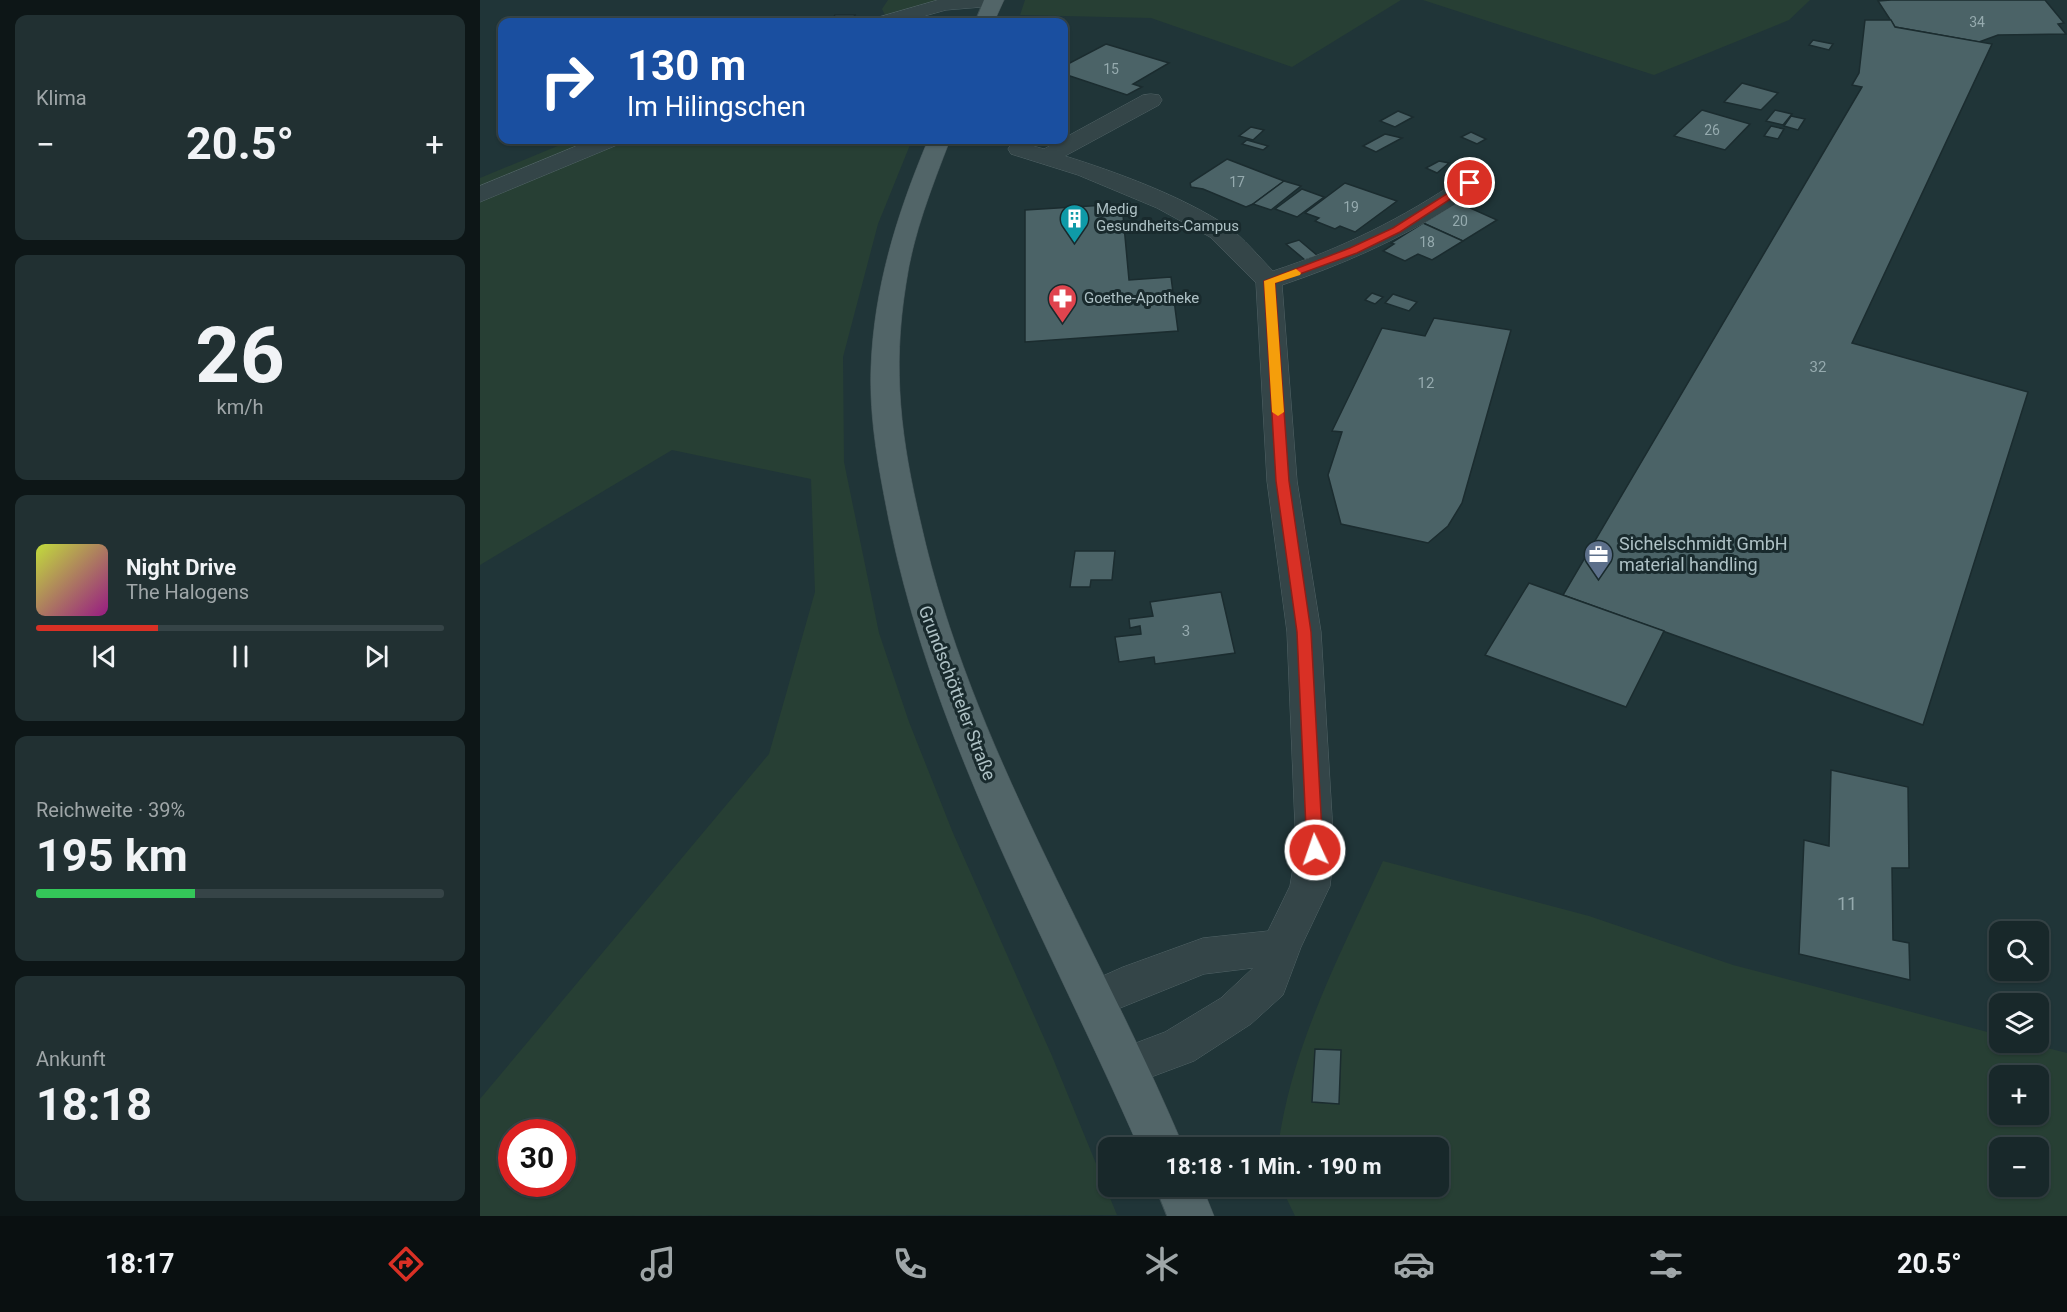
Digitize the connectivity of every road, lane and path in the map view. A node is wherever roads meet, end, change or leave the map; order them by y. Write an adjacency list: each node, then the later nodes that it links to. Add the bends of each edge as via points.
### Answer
1 (994, 0): 2 (street, via 945,4); 3 (main road)
2 (891, 18)
3 (987, 18)
4 (1151, 100): 8 (street)
5 (600, 144): 10 (street)
6 (938, 144): 13 (main road, Grundschötteler Straße, via 909,223 890,302 887,419 904,527 921,598 945,668 1010,829)
7 (1018, 148): 8 (street)
8 (1047, 158): 11 (street, via 1166,203 1219,232)
9 (1470, 183): 11 (street, via 1397,230 1353,251)
10 (480, 195)
11 (1269, 281): 12 (street, via 1282,481 1304,632 1315,850 1310,885)
12 (1281, 947): 13 (street, via 1203,956); 14 (street, via 1268,982 1236,1011 1179,1047)
13 (1093, 1000): 14 (main road, Grundschötteler Straße)
14 (1127, 1066): 15 (main road, Grundschötteler Straße)
15 (1157, 1137)
16 (1183, 1197): 17 (main road)
17 (1191, 1216)

